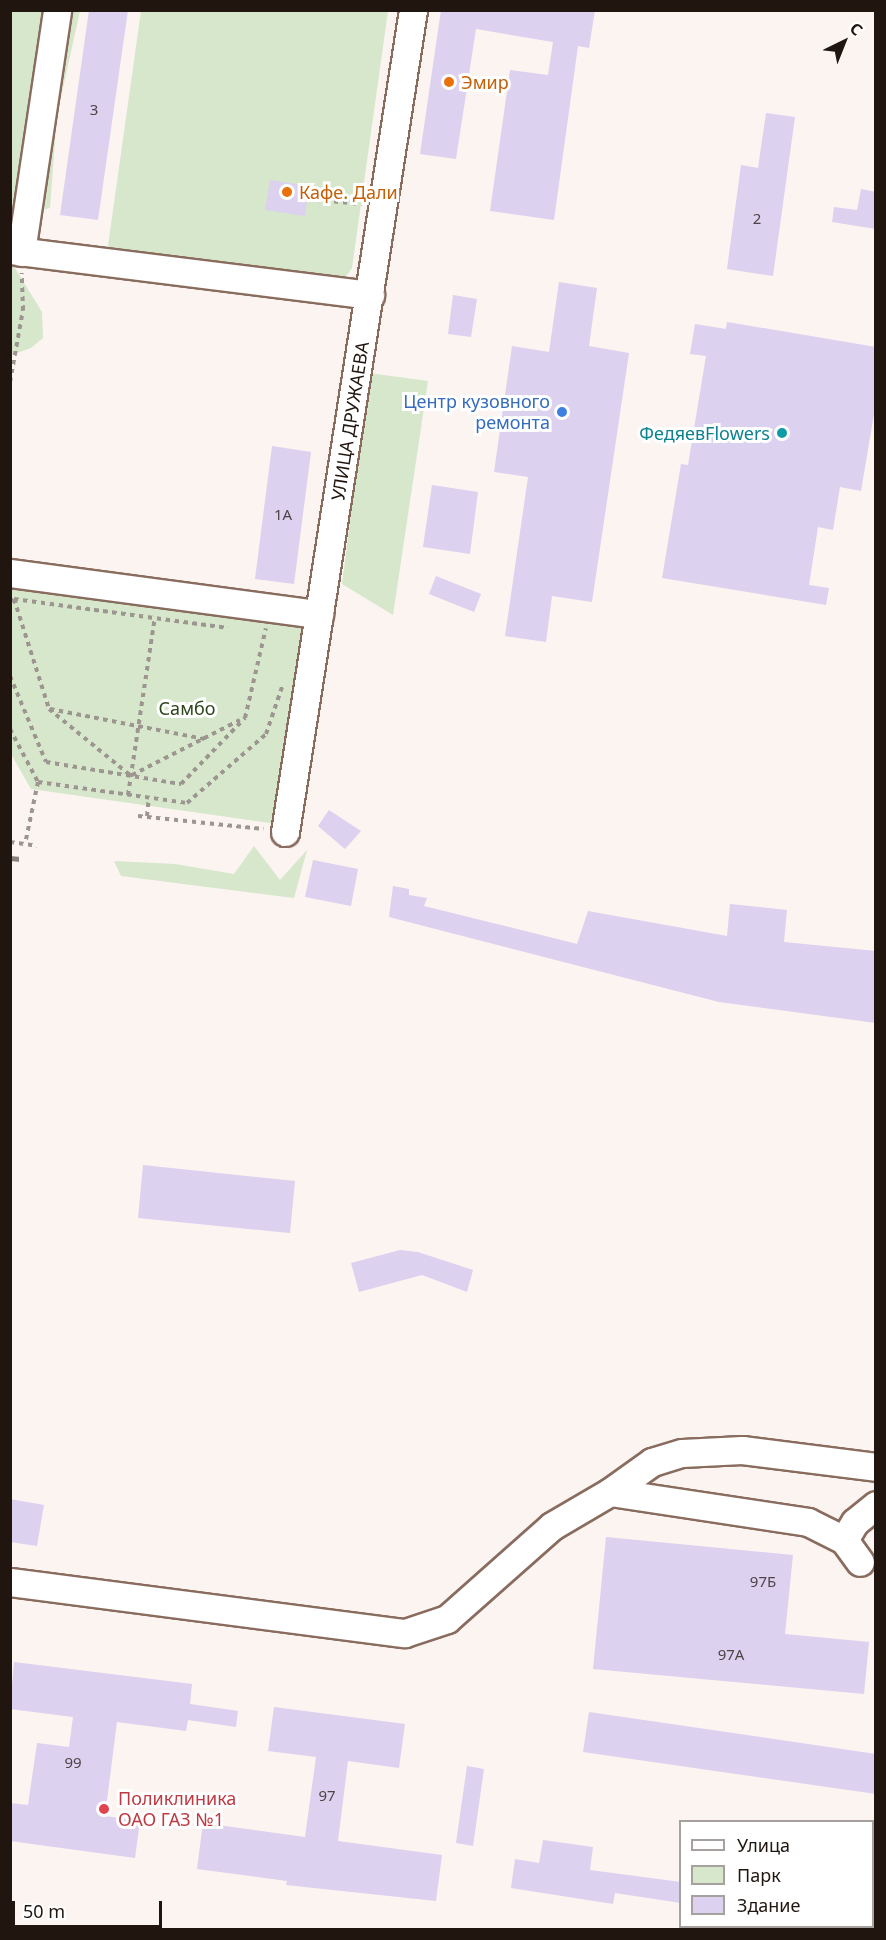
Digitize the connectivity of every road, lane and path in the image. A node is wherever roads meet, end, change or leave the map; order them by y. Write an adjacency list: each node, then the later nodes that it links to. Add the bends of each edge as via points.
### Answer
1 (57, 10): 5 (street)
2 (413, 10): 4 (street, УЛИЦА ДРУЖАЕВА)
3 (307, 199): 4 (path)
4 (383, 207): 6 (street, УЛИЦА ДРУЖАЕВА)
5 (16, 251): 6 (street); 7 (path, via 23,310)
6 (370, 295): 10 (street, УЛИЦА ДРУЖАЕВА)
7 (10, 382)
8 (11, 593): 9 (street); 9 (path); 16 (path)
9 (156, 606): 11 (street); 12 (path); 18 (path)
10 (319, 614): 11 (street); 27 (street, УЛИЦА ДРУЖАЕВА)
11 (270, 620): 13 (path); 17 (path)
12 (231, 628)
13 (253, 631)
14 (10, 676): 21 (path, via 46,762)
15 (285, 678): 24 (path, via 266,734 188,803)
16 (49, 709): 18 (path); 21 (path)
17 (245, 718): 20 (path); 21 (path, via 181,784)
18 (139, 726): 20 (path); 21 (path)
19 (10, 729): 22 (path)
20 (204, 739): 21 (path)
21 (131, 776): 23 (path)
22 (38, 782): 23 (path); 29 (path)
23 (128, 795): 24 (path)
24 (149, 798): 26 (path)
25 (138, 816): 26 (path)
26 (147, 816): 27 (path)
27 (285, 832)
28 (10, 842): 29 (path)
29 (26, 844): 30 (path)
30 (37, 846)
31 (876, 1467): 32 (street, via 742,1450 682,1453 652,1462)
32 (610, 1492): 34 (street, via 808,1522); 36 (street, via 552,1526 447,1619 405,1633)
33 (876, 1505): 34 (street, via 855,1522)
34 (844, 1539): 35 (street)
35 (860, 1562)
36 (10, 1582)

